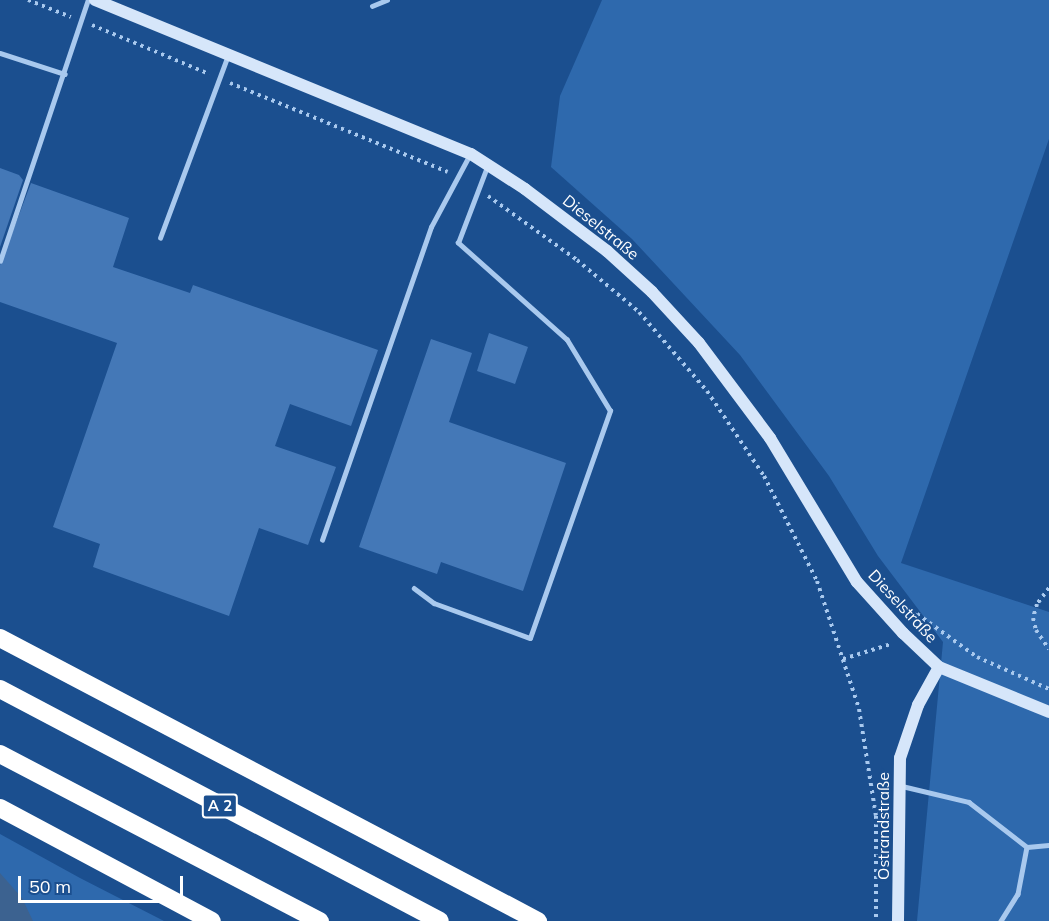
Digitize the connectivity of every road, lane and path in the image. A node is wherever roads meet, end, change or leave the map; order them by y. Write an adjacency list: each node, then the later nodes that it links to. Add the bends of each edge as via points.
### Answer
1 (28, 0): 6 (path)
2 (88, 0): 6 (lane)
3 (94, 0): 8 (street, Dieselstraße)
4 (387, 0): 5 (lane)
5 (372, 6)
6 (81, 21): 9 (lane); 10 (path)
7 (0, 53): 9 (lane)
8 (228, 54): 10 (lane); 11 (street, Dieselstraße)
9 (65, 74): 16 (lane)
10 (218, 78): 13 (path); 15 (lane)
11 (471, 154): 12 (street, Dieselstraße); 13 (lane)
12 (488, 165): 14 (lane); 20 (street, Dieselstraße, via 607,251 652,291 699,343 770,438 857,582)
13 (458, 176): 17 (lane, via 431,227)
14 (479, 190): 18 (lane, via 458,243 567,340 610,411 530,638 434,603); 23 (path, via 577,260 639,312 707,391 765,476 818,581)
15 (160, 238)
16 (0, 261)
17 (322, 540)
18 (414, 588)
19 (1049, 588): 22 (path, via 1036,604 1033,618)
20 (903, 633): 23 (path, via 896,642); 24 (street, Dieselstraße); 26 (path, via 918,614 977,657)
21 (0, 638): 36 (highway)
22 (1049, 650)
23 (843, 659): 37 (path, via 859,709 876,816)
24 (939, 667): 27 (street); 29 (street, Ostrandstraße, via 904,742)
25 (0, 689): 35 (highway, A 2)
26 (1049, 689)
27 (1049, 712)
28 (0, 754): 34 (highway)
29 (897, 784): 32 (lane, via 969,802); 38 (street, Ostrandstraße)
30 (0, 808): 33 (highway)
31 (1049, 845): 32 (lane)
32 (1027, 847): 39 (lane, via 1018,894)
33 (212, 921)
34 (320, 921)
35 (440, 921)
36 (538, 921)
37 (876, 921)
38 (898, 921)
39 (1001, 921)

